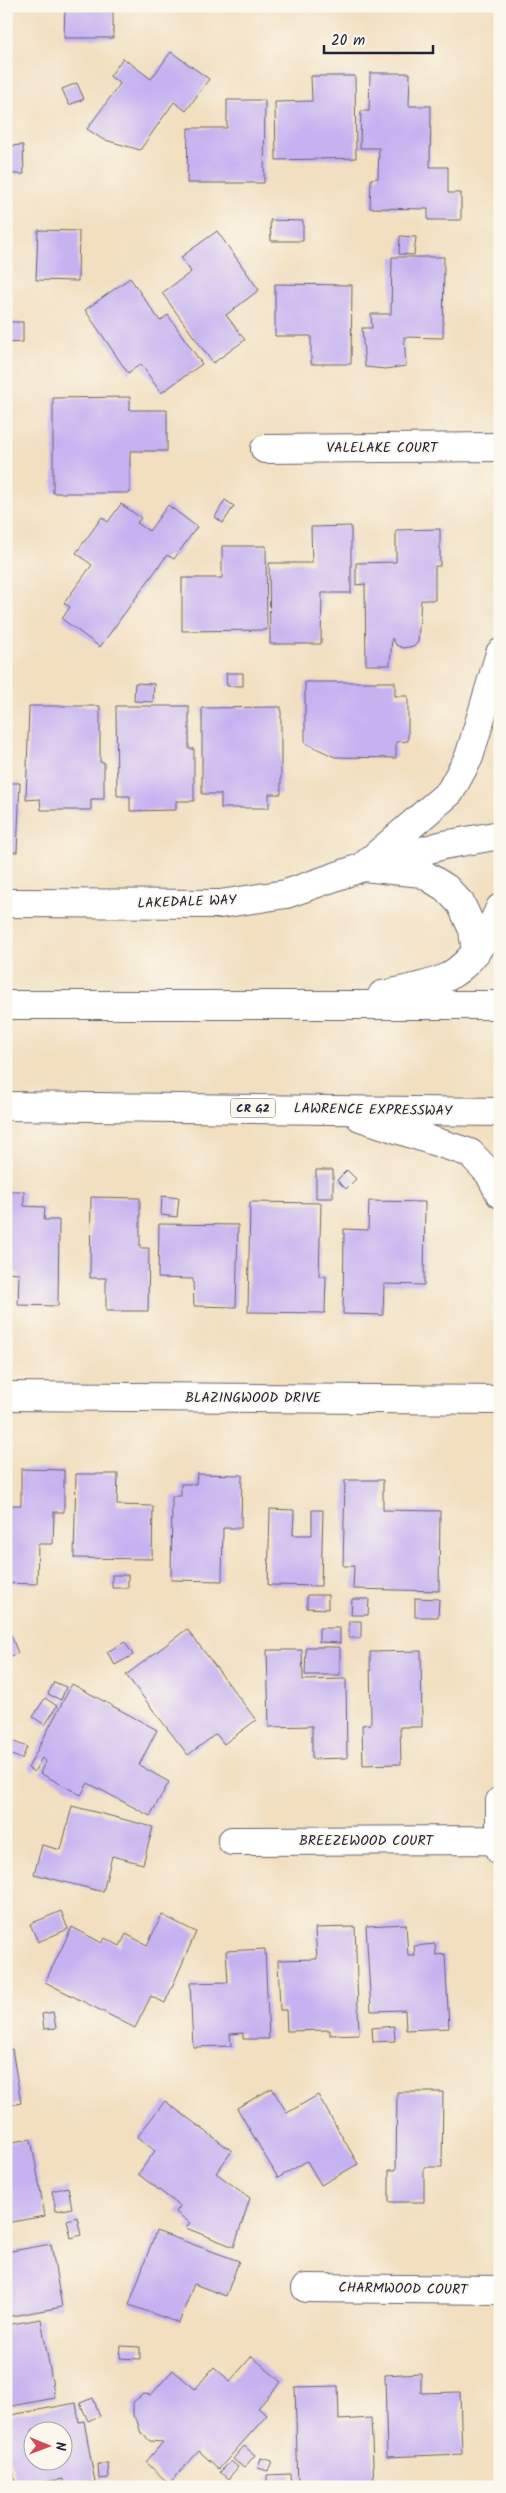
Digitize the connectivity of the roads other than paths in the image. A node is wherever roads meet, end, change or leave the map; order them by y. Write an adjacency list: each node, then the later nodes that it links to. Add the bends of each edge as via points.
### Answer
1 (500, 447): 2 (main road, VALELAKE COURT)
2 (264, 449)
3 (500, 653): 5 (main road, LAKEDALE WAY, via 469,757 450,792)
4 (500, 836): 5 (main road, LAKEDALE WAY, via 444,845)
5 (363, 867): 6 (main road, LAKEDALE WAY, via 286,894 220,904); 8 (main road, via 422,873 446,888 461,904 473,930)
6 (6, 903)
7 (500, 908): 8 (main road, via 488,936)
8 (476, 952): 9 (main road, via 449,976 402,991)
9 (331, 1004): 10 (main road); 11 (main road)
10 (6, 1005)
11 (500, 1005)
12 (6, 1106): 13 (main road, LAWRENCE EXPRESSWAY / CR G2)
13 (333, 1108): 14 (main road, LAWRENCE EXPRESSWAY / CR G2); 15 (main road, via 470,1153 489,1173)
14 (500, 1112)
15 (500, 1194)
16 (6, 1396): 17 (main road, BLAZINGWOOD DRIVE)
17 (500, 1400)
18 (500, 1801): 19 (main road)
19 (499, 1840): 20 (main road, BREEZEWOOD COURT); 21 (main road)
20 (232, 1841)
21 (500, 1851)
22 (306, 2288): 23 (main road, CHARMWOOD COURT)
23 (500, 2290)

